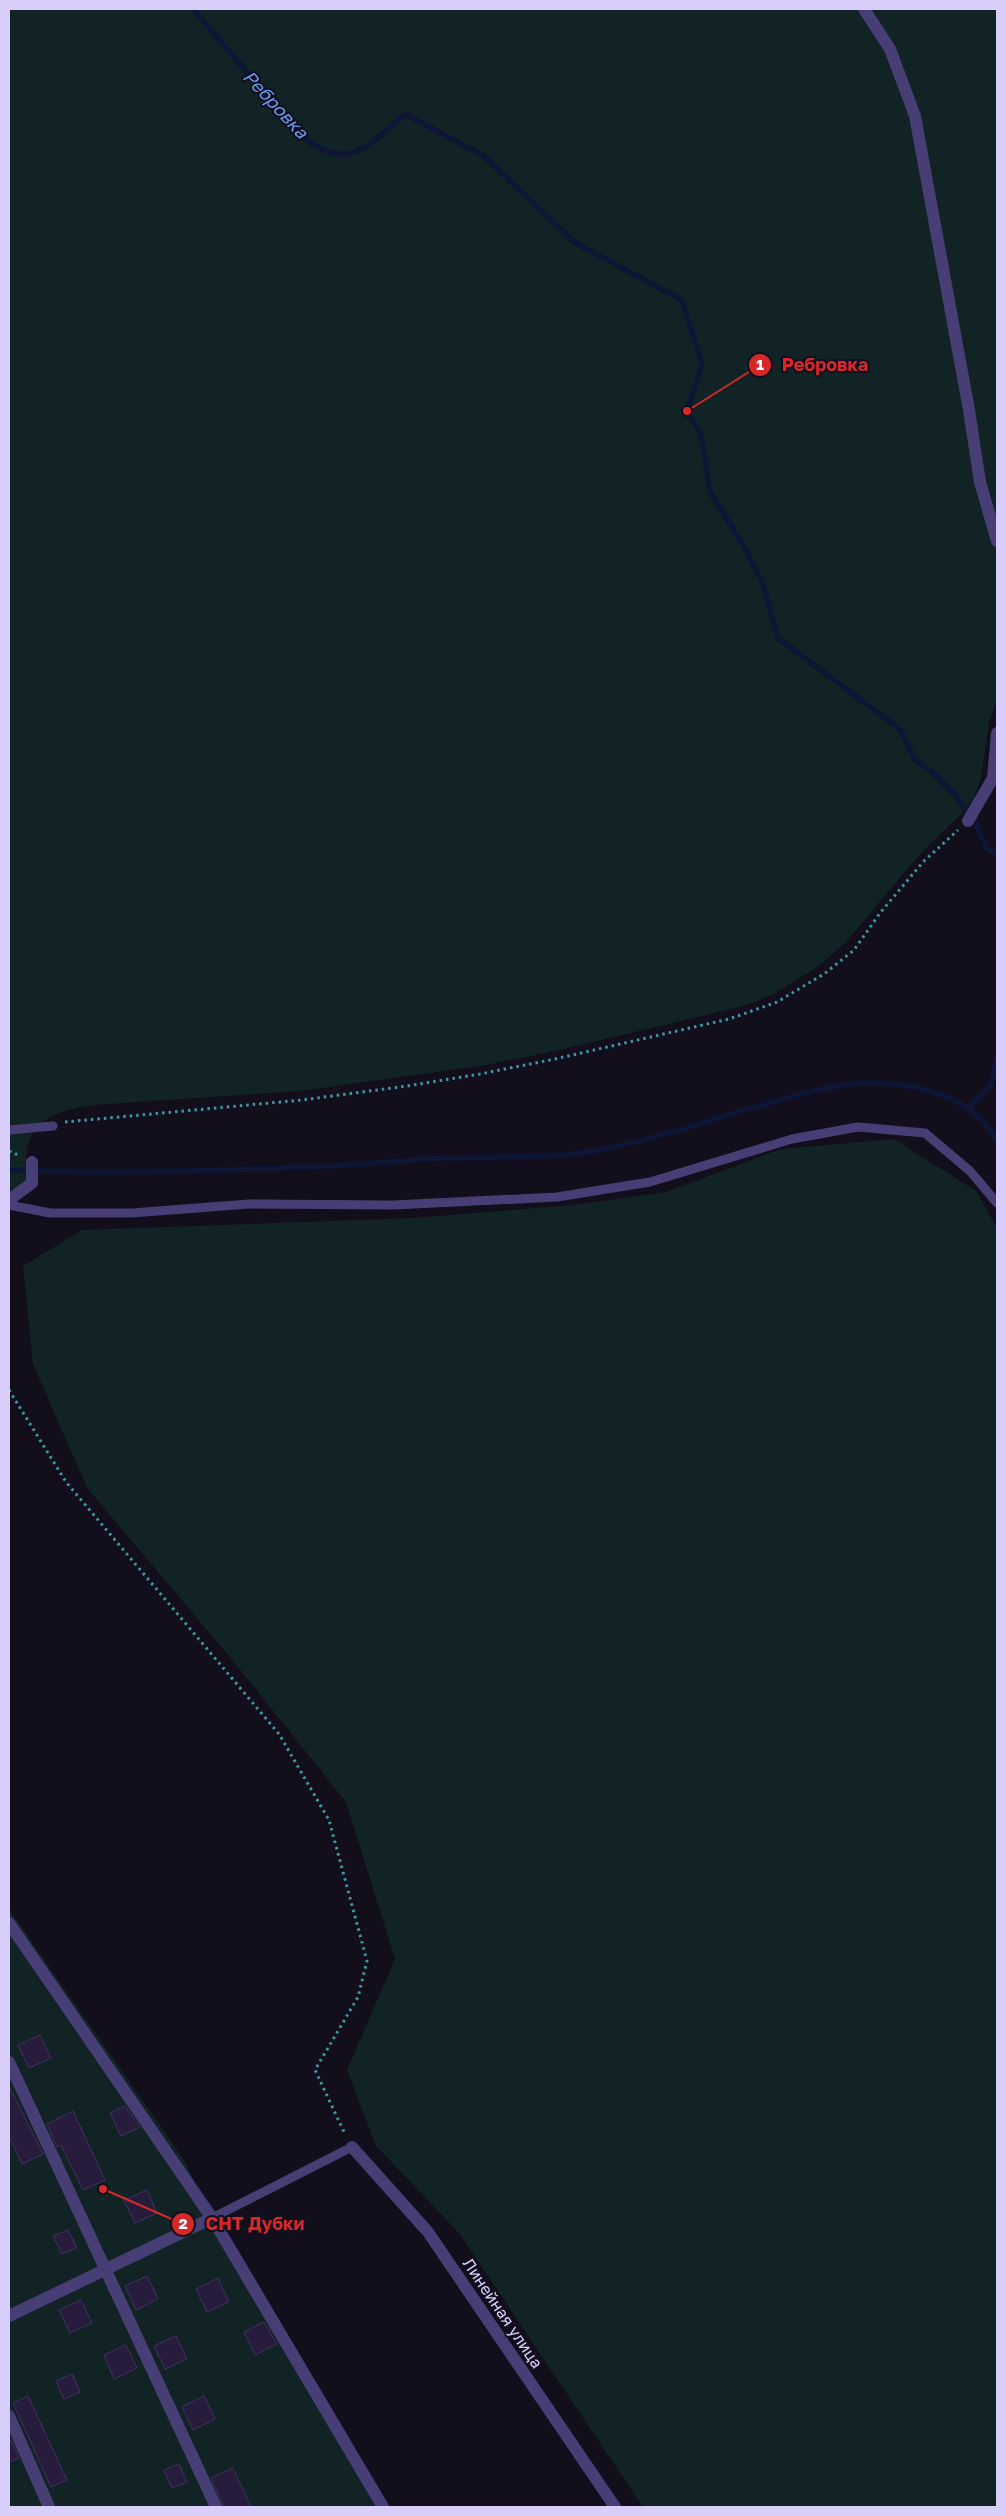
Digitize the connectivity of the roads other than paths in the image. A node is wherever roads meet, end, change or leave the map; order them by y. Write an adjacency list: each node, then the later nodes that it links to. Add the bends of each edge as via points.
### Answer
1 (864, 9): 2 (street, via 890,49 916,116 980,482)
2 (997, 541)
3 (997, 733): 4 (street, via 993,778)
4 (968, 821)
5 (53, 1126): 6 (lane)
6 (9, 1130)
7 (32, 1162): 8 (street, via 32,1183)
8 (9, 1200)
9 (997, 1203): 10 (lane, via 970,1170 925,1133 858,1127 792,1139 650,1182 557,1197 393,1205 249,1204 132,1213 50,1213)
10 (9, 1205)
11 (9, 1923): 14 (street)
12 (9, 2062): 15 (street)
13 (352, 2147): 14 (lane); 21 (street, Линейная улица, via 428,2232)
14 (212, 2218): 15 (street); 20 (street)
15 (106, 2270): 16 (street); 19 (street)
16 (9, 2316)
17 (9, 2416): 18 (street)
18 (49, 2507)
19 (216, 2507)
20 (383, 2507)
21 (615, 2507)

